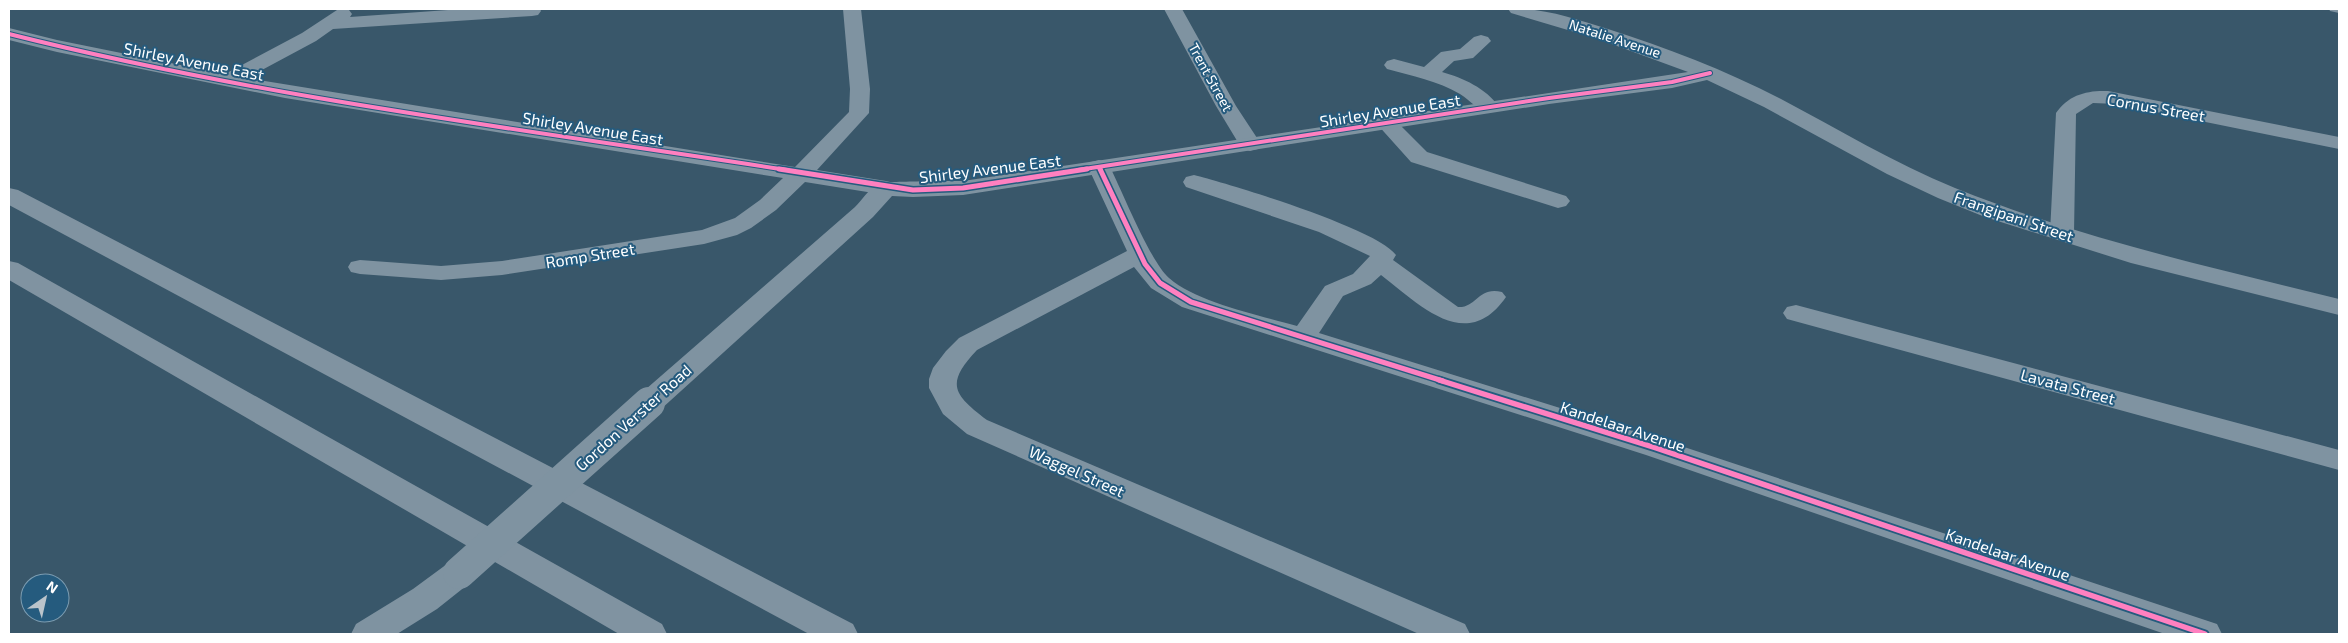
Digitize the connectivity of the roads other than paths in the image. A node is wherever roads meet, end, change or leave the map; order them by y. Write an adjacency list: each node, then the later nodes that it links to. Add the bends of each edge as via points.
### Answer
1 (349, 9): 8 (street)
2 (852, 9): 20 (street, Romp Street, via 861,110)
3 (1173, 9): 18 (street, Trent Street)
4 (1518, 9): 12 (street, Natalie Avenue, via 1650,49)
5 (2333, 9): 6 (lane)
6 (2339, 10)
7 (532, 11): 8 (street)
8 (330, 24): 14 (street)
9 (9, 34): 14 (street, Shirley Avenue East)
10 (1482, 41): 13 (street, via 1466,54 1448,56)
11 (1394, 65): 13 (street)
12 (1710, 73): 15 (street, Shirley Avenue East, via 1672,82); 27 (street, Frangipani Street, via 1901,173 1975,204)
13 (1428, 74): 15 (street, via 1467,88)
14 (227, 81): 20 (street, Shirley Avenue East)
15 (1490, 107): 16 (street, Shirley Avenue East)
16 (1387, 123): 18 (street, Shirley Avenue East); 25 (street, via 1419,157)
17 (2339, 143): 27 (street, Cornus Street, via 2137,102 2084,98 2076,101 2066,113)
18 (1250, 144): 19 (street, Shirley Avenue East)
19 (1099, 167): 23 (street, Shirley Avenue East, via 963,188); 28 (street, Kandelaar Avenue)
20 (800, 174): 23 (street, Shirley Avenue East); 30 (street, Romp Street, via 768,205 743,223 704,237 478,271 441,273)
21 (1194, 182): 29 (street, via 1257,201 1358,239 1382,251 1384,255)
22 (9, 188): 26 (highway)
23 (886, 188): 37 (street, Gordon Verster Road, bridge, via 864,212 459,573)
24 (9, 195): 26 (highway)
25 (1558, 201)
26 (35, 208): 39 (highway)
27 (2062, 233): 33 (street, Frangipani Street)
28 (1140, 254): 35 (street, Kandelaar Avenue, via 1155,277 1177,295 1207,309); 40 (street, Waggel Street, via 968,344 955,356 943,376 946,400 977,427)
29 (1380, 262): 32 (street, via 1457,316 1470,314); 35 (street, via 1362,279 1334,291)
30 (360, 267)
31 (9, 269): 38 (highway)
32 (1493, 298)
33 (2339, 307)
34 (1796, 313): 36 (street, Lavata Street)
35 (1302, 338): 41 (street, Kandelaar Avenue, via 1656,448)
36 (2339, 460)
37 (382, 632)
38 (649, 634)
39 (840, 634)
40 (1453, 634)
41 (2205, 634)

